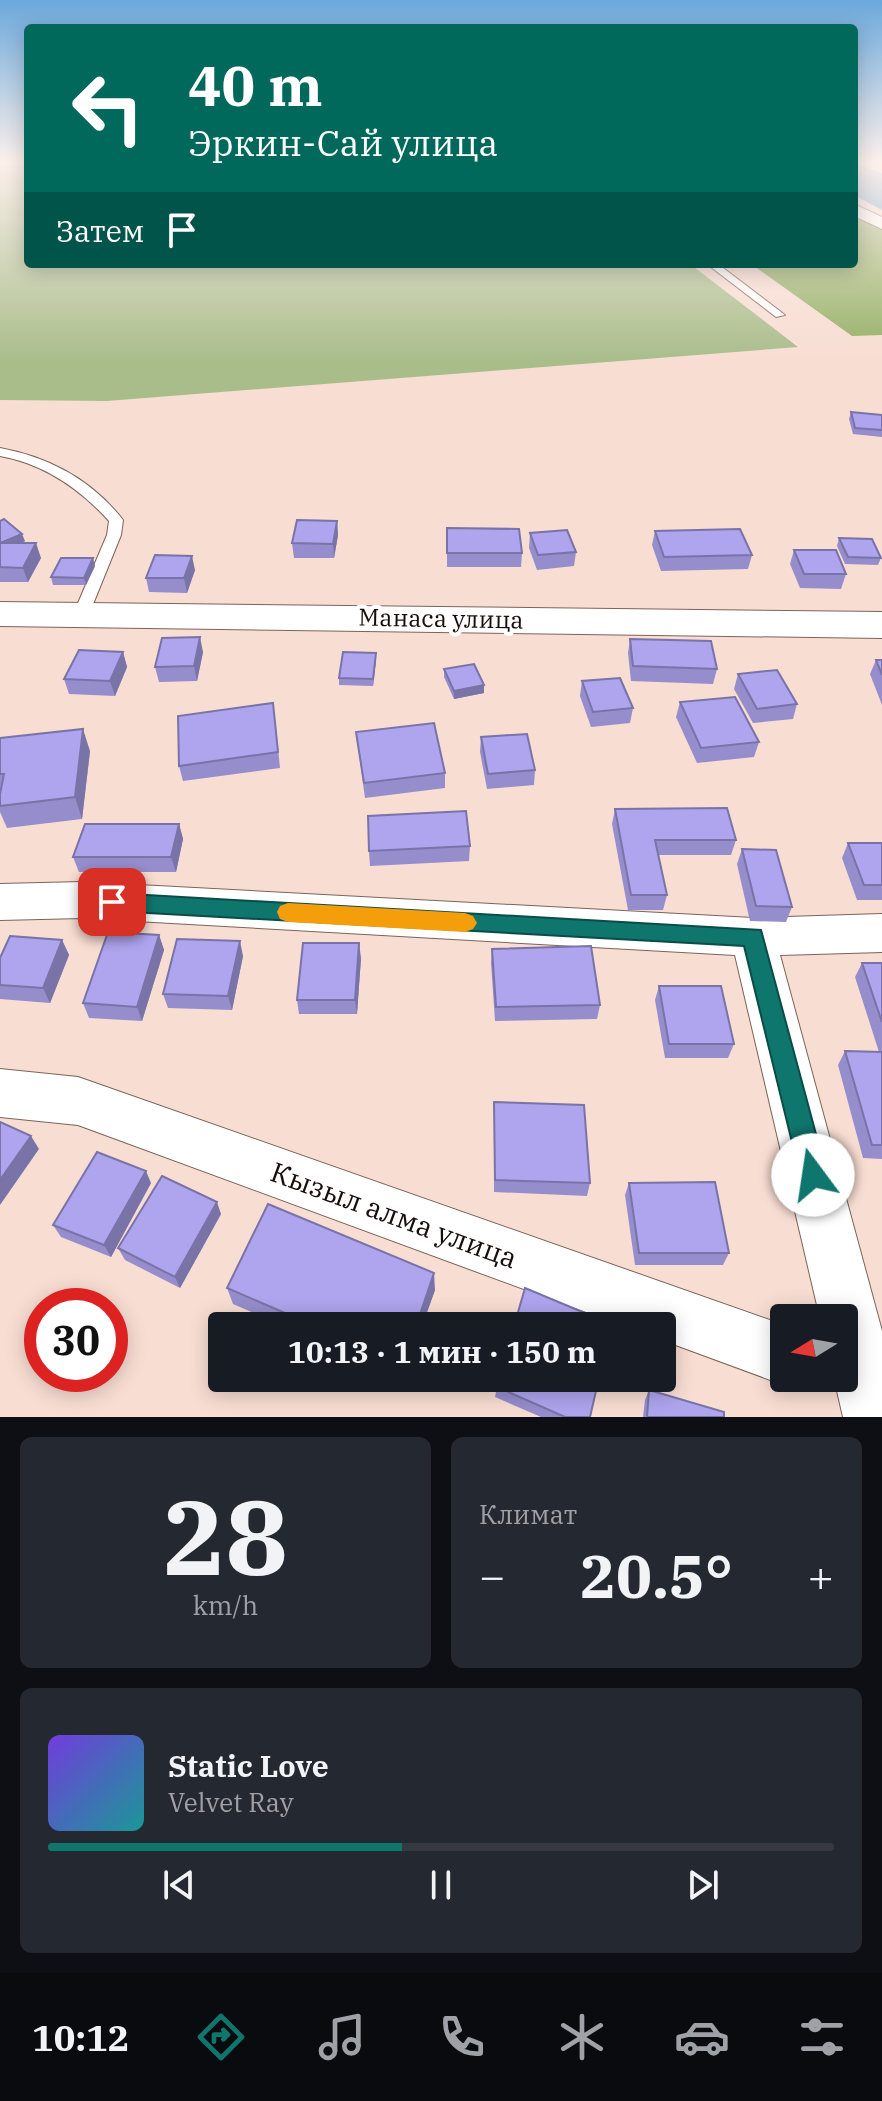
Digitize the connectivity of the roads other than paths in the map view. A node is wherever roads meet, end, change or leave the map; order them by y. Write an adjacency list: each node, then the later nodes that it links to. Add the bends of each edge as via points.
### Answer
1 (717, 268): 2 (lane)
2 (780, 315)
3 (0, 452): 5 (lane, via 21,455 71,478 116,520)
4 (0, 614): 5 (street, Манаса улица)
5 (81, 615): 6 (street, Манаса улица)
6 (882, 625)
7 (0, 902): 9 (street, via 82,900)
8 (882, 933): 9 (street)
9 (753, 937): 12 (street)
10 (0, 1093): 11 (street, Кызыл алма улица, via 78,1101)
11 (770, 1350)
12 (867, 1390)

